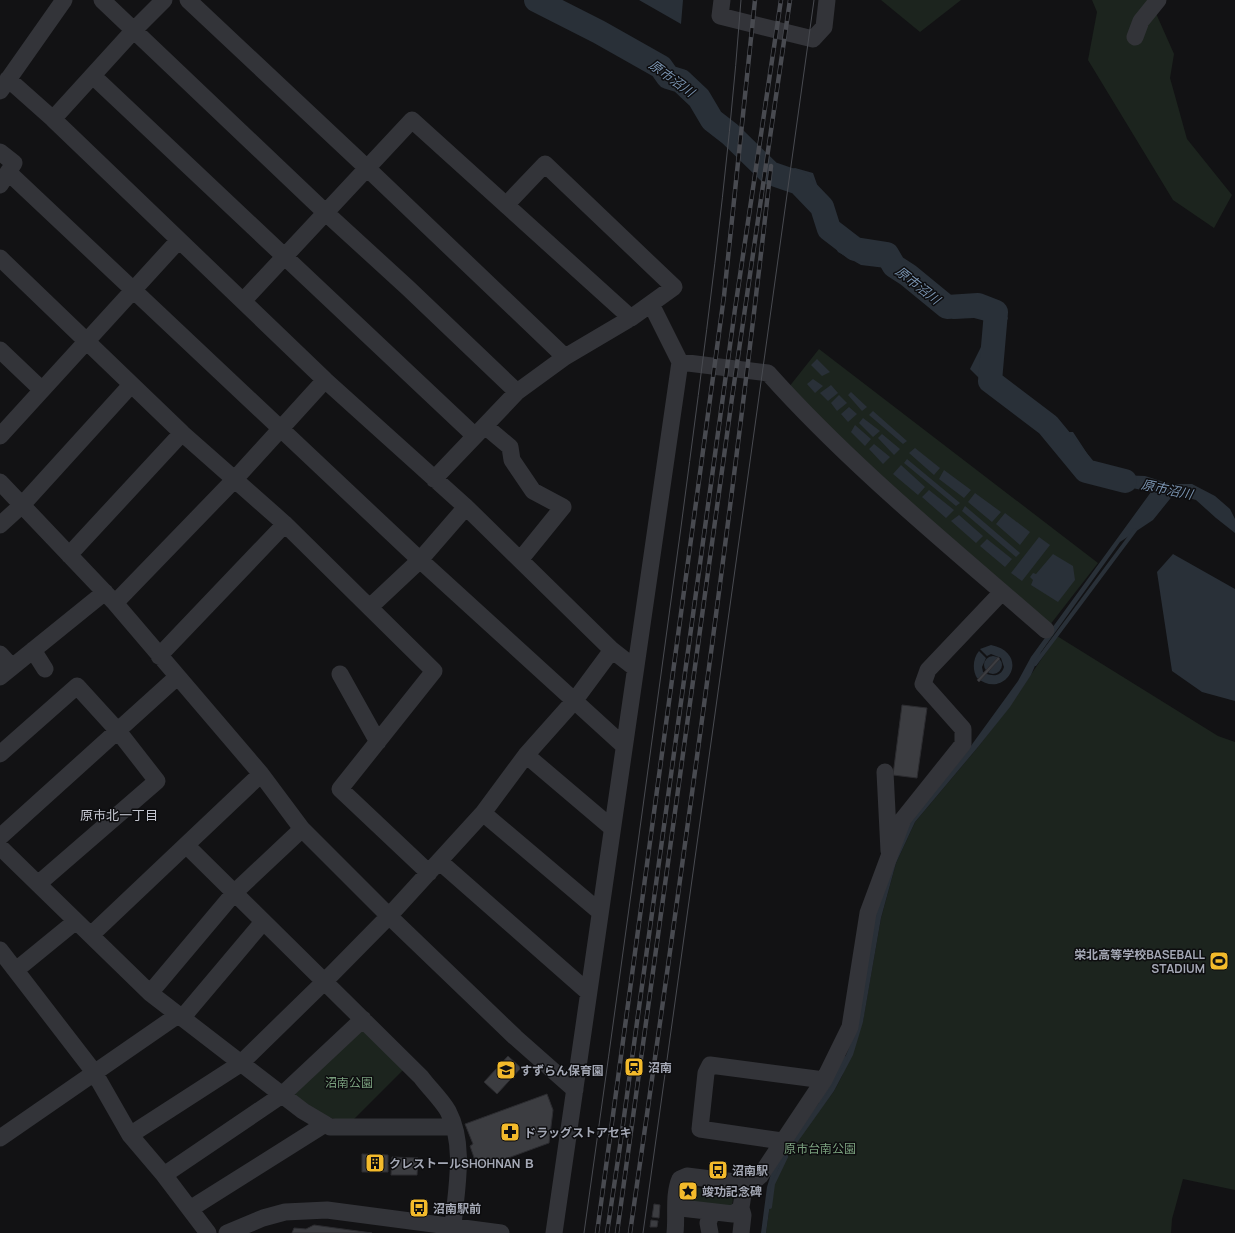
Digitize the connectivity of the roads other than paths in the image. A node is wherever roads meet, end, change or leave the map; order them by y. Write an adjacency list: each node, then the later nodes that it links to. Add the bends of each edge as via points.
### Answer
1 (64, 0): 11 (street)
2 (102, 0): 8 (street)
3 (164, 0): 8 (street)
4 (188, 0): 14 (street)
5 (722, 0): 6 (street, via 720,16 813,39 824,27)
6 (827, 0)
7 (1158, 0): 9 (street, via 1141,22)
8 (134, 30): 10 (street); 17 (street)
9 (1135, 37)
10 (92, 76): 12 (street); 19 (street)
11 (4, 85): 12 (street)
12 (54, 119): 18 (street)
13 (0, 152): 15 (street, via 14,163)
14 (368, 169): 16 (street, via 412,120); 17 (street); 27 (street)
15 (4, 179): 21 (street)
16 (506, 205): 23 (street, via 545,164 674,287); 24 (street)
17 (326, 213): 19 (street); 32 (street)
18 (179, 240): 21 (street); 22 (street)
19 (285, 256): 22 (street); 34 (street)
20 (0, 258): 25 (street)
21 (134, 290): 25 (street); 33 (street)
22 (243, 301): 29 (street)
23 (651, 304): 24 (street); 28 (street)
24 (631, 318): 27 (street)
25 (86, 341): 30 (street); 31 (street)
26 (0, 350): 31 (street)
27 (565, 357): 32 (street)
28 (680, 362): 47 (street, via 768,373 812,421); 55 (street)
29 (325, 380): 33 (street); 38 (street)
30 (131, 385): 35 (street); 40 (street)
31 (42, 390): 36 (street)
32 (517, 392): 34 (street)
33 (281, 429): 37 (street); 45 (street)
34 (480, 431): 38 (street); 46 (street, via 510,447 512,460 533,491 563,506)
35 (182, 433): 37 (street); 44 (street)
36 (0, 436)
37 (235, 479): 43 (street); 48 (street)
38 (434, 479): 41 (street)
39 (0, 482): 40 (street)
40 (22, 506): 42 (street); 44 (street)
41 (466, 507): 45 (street); 46 (street)
42 (0, 524)
43 (284, 524): 49 (street); 54 (street)
44 (69, 555): 48 (street)
45 (420, 560): 49 (street); 60 (street)
46 (520, 560): 52 (street)
47 (1002, 592): 50 (street); 74 (street, via 928,670 923,684 964,729 963,744 903,819)
48 (110, 598): 51 (street); 54 (street)
49 (371, 606): 62 (street, via 434,671)
50 (1046, 630)
51 (33, 650): 56 (street); 57 (street)
52 (612, 650): 55 (street); 60 (street)
53 (0, 654): 57 (street)
54 (159, 656): 59 (street)
55 (635, 668): 63 (street)
56 (45, 669)
57 (6, 672)
58 (340, 674): 62 (street)
59 (177, 677): 61 (street); 67 (street)
60 (575, 700): 63 (street); 65 (street)
61 (118, 731): 64 (street, via 77,686); 71 (street); 76 (street, via 156,781)
62 (378, 742): 75 (street, via 340,789)
63 (624, 746): 69 (street)
64 (0, 754)
65 (526, 755): 68 (street); 69 (street)
66 (885, 772): 74 (street)
67 (261, 774): 70 (street); 72 (street)
68 (483, 813): 75 (street); 78 (street)
69 (612, 828): 78 (street)
70 (302, 829): 77 (street); 79 (street)
71 (0, 837)
72 (186, 845): 77 (street); 82 (street)
73 (0, 847): 76 (street)
74 (890, 857): 92 (street, via 868,913 850,1027)
75 (434, 867): 79 (street); 86 (street)
76 (38, 884): 80 (street)
77 (235, 892): 81 (street); 87 (street)
78 (600, 912): 86 (street)
79 (389, 916): 85 (street); 93 (street, via 515,1037)
80 (76, 921): 82 (street); 84 (street)
81 (263, 922): 85 (street); 88 (street)
82 (91, 935): 87 (street)
83 (0, 950): 84 (street)
84 (16, 970): 91 (street)
85 (325, 981): 89 (street); 90 (street)
86 (588, 992): 93 (street)
87 (150, 993): 88 (street)
88 (180, 1017): 90 (street); 91 (street)
89 (363, 1019): 94 (street); 96 (street, via 421,1077 448,1110)
90 (240, 1064): 94 (street); 97 (street)
91 (94, 1072): 97 (street); 98 (street)
92 (824, 1080): 99 (street); 99 (street, via 710,1065 706,1073 700,1129)
93 (575, 1090): 110 (street)
94 (282, 1095): 95 (street); 100 (street)
95 (325, 1124): 96 (street, via 330,1127 350,1128); 103 (street)
96 (454, 1127): 106 (street, via 458,1172)
97 (130, 1135): 100 (street)
98 (0, 1138)
99 (782, 1141): 101 (street, via 760,1176)
100 (164, 1175): 103 (street)
101 (743, 1191): 102 (street); 104 (street, via 739,1183 687,1176 680,1179)
102 (741, 1208): 105 (street, via 738,1212 730,1214); 113 (street, via 744,1215)
103 (190, 1209): 107 (street)
104 (680, 1209): 105 (street); 111 (street)
105 (712, 1212): 112 (street, via 708,1223)
106 (453, 1226): 108 (street, via 355,1213 305,1210 263,1218); 109 (street)
107 (208, 1233)
108 (227, 1233)
109 (501, 1233)
110 (554, 1233)
111 (675, 1233)
112 (710, 1233)
113 (741, 1233)

